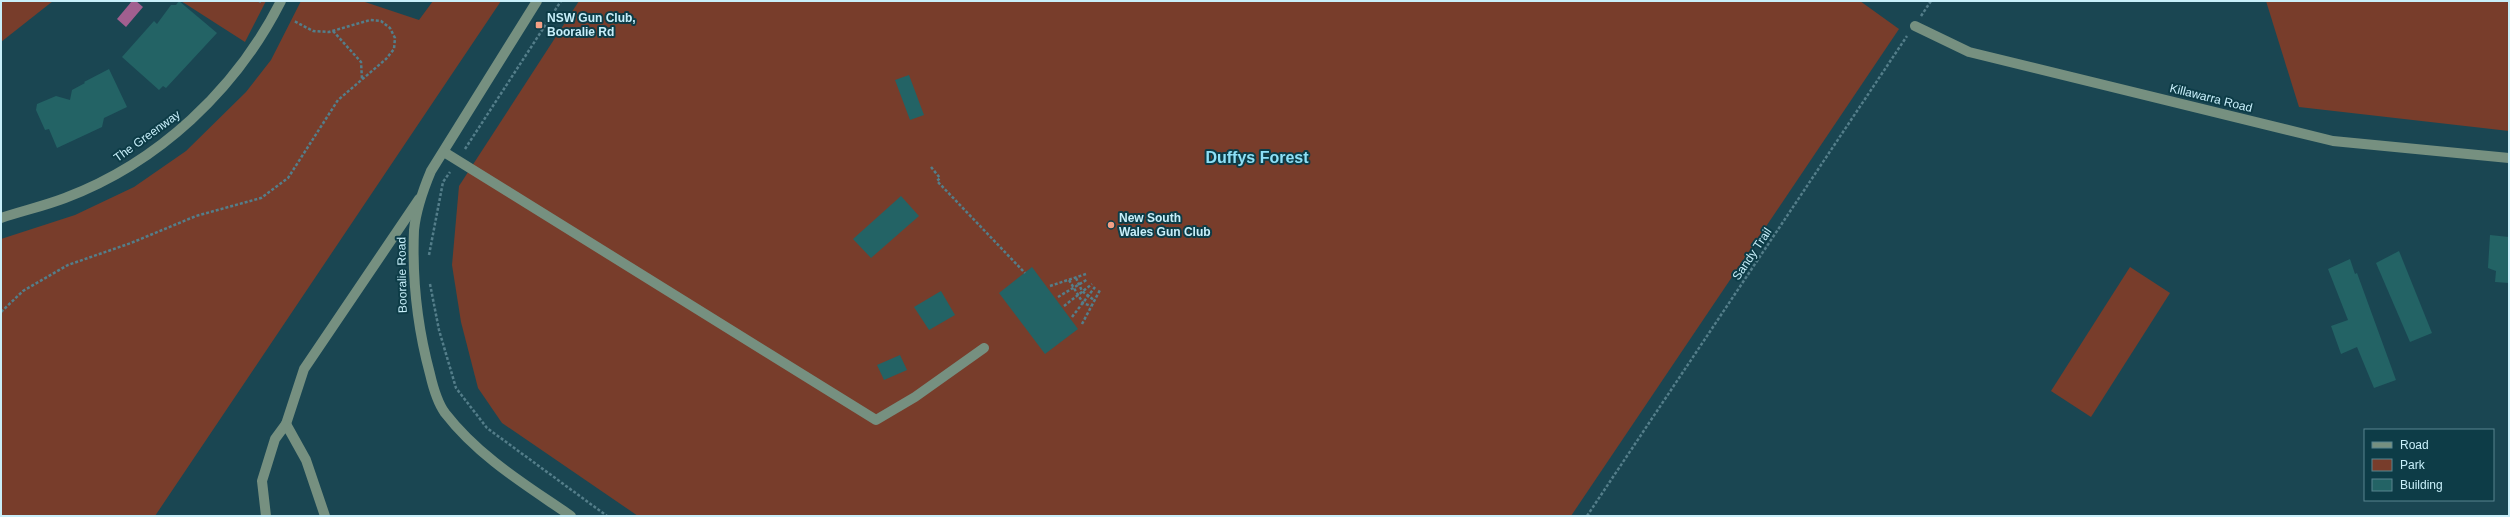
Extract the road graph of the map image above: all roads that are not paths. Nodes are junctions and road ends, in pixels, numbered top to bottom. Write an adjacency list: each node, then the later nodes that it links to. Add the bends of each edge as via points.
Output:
1 (281, 1): 7 (street, The Greenway, via 254,49 228,82 171,138 105,180 64,198)
2 (537, 1): 4 (street, Booralie Road)
3 (1915, 26): 5 (street, Killawarra Road, via 1969,52 2333,141)
4 (444, 152): 6 (street, Booralie Road, via 431,171); 8 (street, via 876,420 915,397)
5 (2509, 158)
6 (422, 194): 9 (street, via 304,369); 12 (street, Booralie Road, via 414,228 416,319 435,391 444,412 468,440 494,463)
7 (1, 218)
8 (984, 348)
9 (286, 424): 10 (street, via 275,439 262,481); 11 (street, via 306,460)
10 (266, 516)
11 (325, 516)
12 (571, 516)

